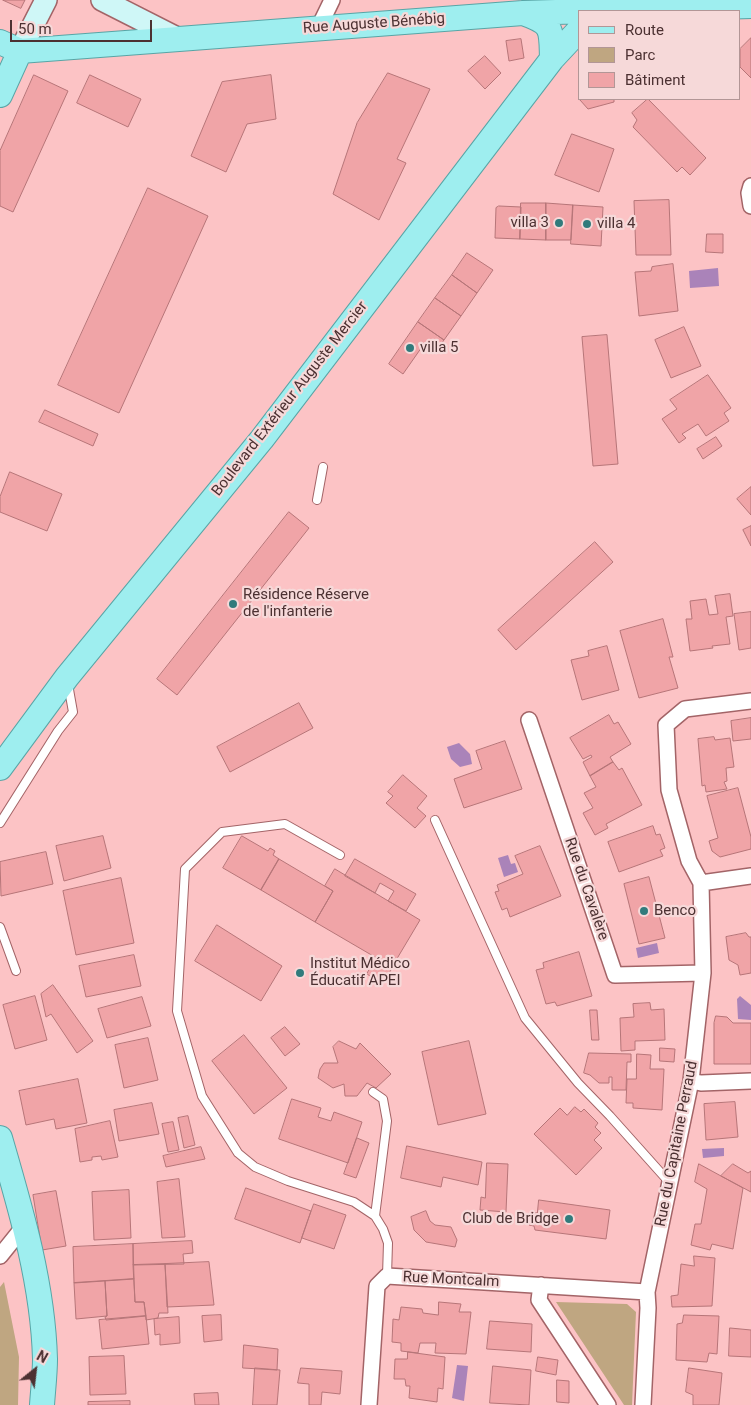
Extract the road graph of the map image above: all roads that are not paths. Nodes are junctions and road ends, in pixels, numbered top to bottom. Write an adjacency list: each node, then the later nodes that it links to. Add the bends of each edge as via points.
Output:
1 (46, 0): 11 (street)
2 (102, 0): 10 (street)
3 (332, 0): 8 (street)
4 (751, 6): 5 (main road, Rue Auguste Bénébig)
5 (628, 10)
6 (578, 12): 7 (main road, Rue Auguste Bénébig)
7 (523, 13): 8 (main road, Rue Auguste Bénébig); 12 (main road, via 547,24)
8 (318, 29): 10 (main road, Rue Auguste Bénébig)
9 (578, 32): 12 (main road, Boulevard Extérieur Auguste Mercier)
10 (179, 39): 11 (main road, Rue Auguste Bénébig)
11 (10, 46): 13 (main road)
12 (552, 59): 18 (main road, Boulevard Extérieur Auguste Mercier, via 262,438)
13 (0, 95)
14 (751, 186): 15 (street)
15 (751, 206)
16 (324, 467): 17 (lane)
17 (317, 500)
18 (67, 677): 21 (main road, Boulevard Extérieur Auguste Mercier); 23 (lane, via 73,712)
19 (751, 700): 26 (street, via 685,709 666,726 669,790 689,861)
20 (529, 720): 29 (street, Rue du Cavalère, via 615,975)
21 (0, 768)
22 (435, 820): 34 (lane, via 526,1018 578,1082)
23 (0, 822)
24 (340, 855): 35 (lane, via 285,824 222,832 185,869 177,1011 202,1096 238,1153 263,1171 354,1202)
25 (751, 876): 26 (street)
26 (701, 883): 29 (street, Rue du Capitaine Perraud)
27 (0, 927): 28 (lane)
28 (16, 971)
29 (702, 973): 30 (street, Rue du Capitaine Perraud)
30 (691, 1081): 31 (street); 34 (street, Rue du Capitaine Perraud)
31 (751, 1081)
32 (373, 1092): 35 (lane, via 383,1100 387,1121)
33 (0, 1138): 36 (main road)
34 (670, 1182): 40 (street, Rue du Capitaine Perraud)
35 (375, 1216): 38 (lane, via 388,1243)
36 (25, 1225): 37 (street); 41 (main road, via 41,1312 45,1360)
37 (0, 1256)
38 (387, 1276): 39 (street, Rue Montcalm); 42 (street, Rue Montcalm, via 377,1286)
39 (541, 1285): 40 (street, Rue Montcalm); 43 (street, via 539,1300)
40 (647, 1292): 44 (street, Rue du Capitaine Perraud)
41 (42, 1405)
42 (369, 1405)
43 (608, 1405)
44 (643, 1405)

